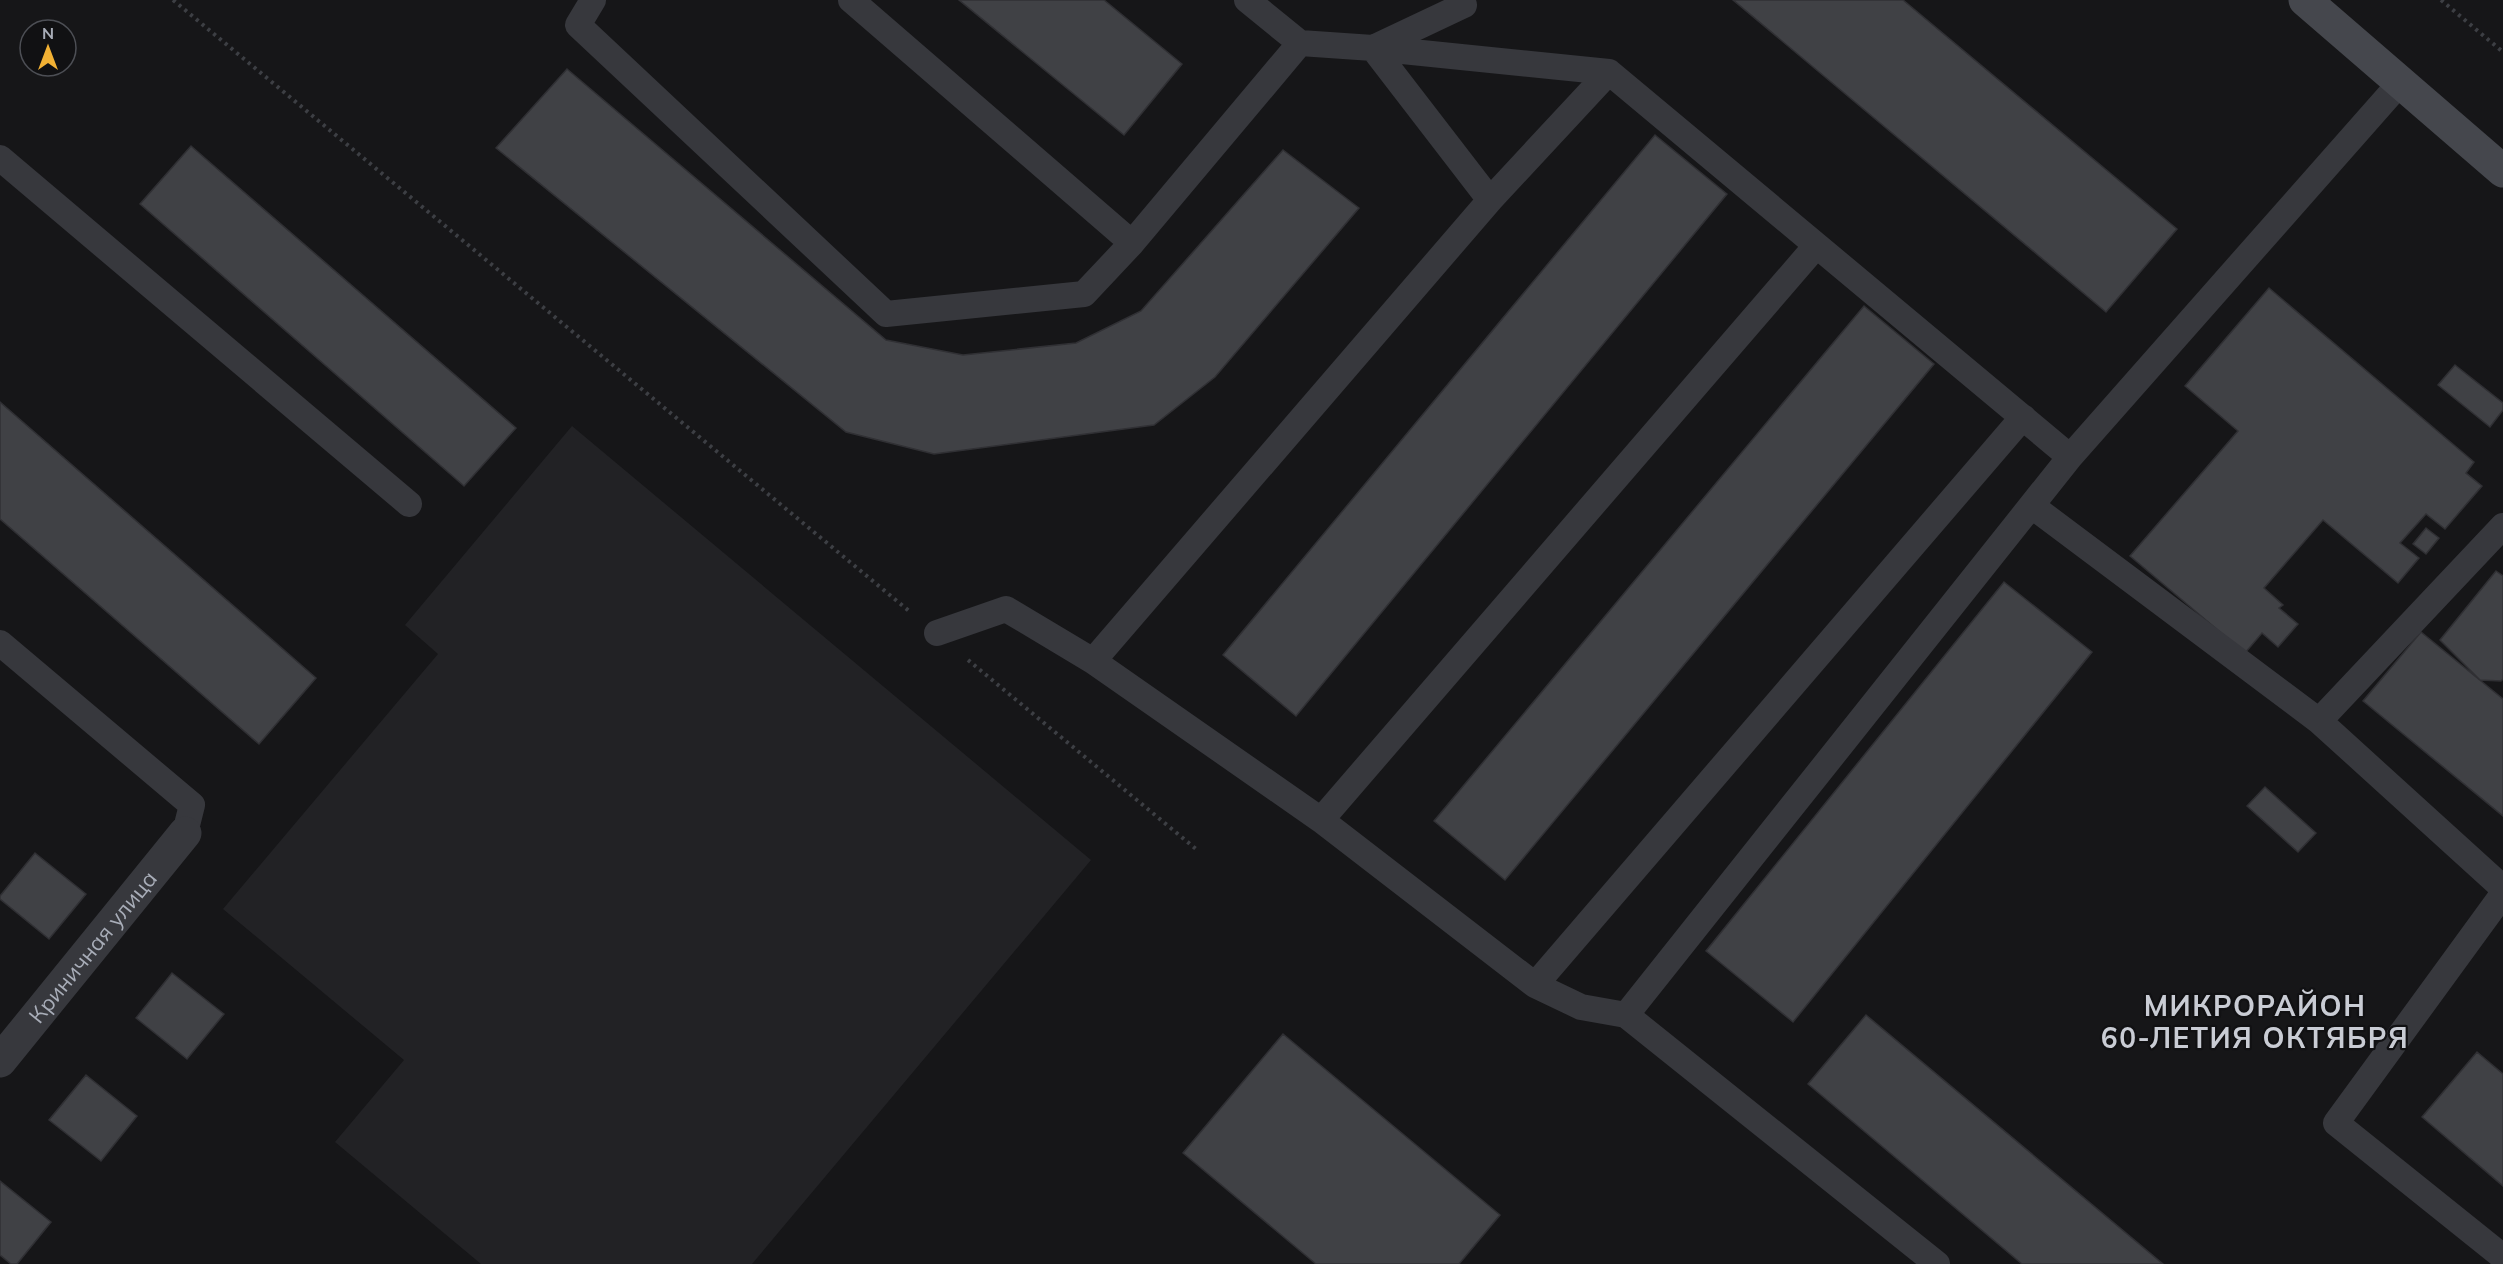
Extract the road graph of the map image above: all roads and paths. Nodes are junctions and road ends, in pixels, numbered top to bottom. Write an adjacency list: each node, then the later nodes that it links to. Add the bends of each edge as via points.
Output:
1 (173, 0): 23 (path)
2 (593, 0): 16 (lane, via 578,25 886,314 1084,294)
3 (851, 0): 16 (lane)
4 (1247, 0): 8 (lane)
5 (1461, 0): 9 (lane, via 1464,5)
6 (2305, 0): 12 (main road)
7 (2441, 0): 10 (path)
8 (1300, 43): 9 (lane); 16 (lane)
9 (1373, 48): 11 (lane); 15 (lane)
10 (2503, 52)
11 (1609, 72): 15 (lane); 17 (lane)
12 (2402, 82): 14 (main road); 19 (lane)
13 (0, 158): 20 (lane)
14 (2503, 171)
15 (1490, 200): 25 (lane)
16 (1132, 243)
17 (1816, 246): 18 (lane); 27 (lane)
18 (2023, 417): 19 (lane); 32 (lane)
19 (2070, 457): 21 (lane)
20 (410, 504)
21 (2032, 506): 26 (lane); 33 (lane)
22 (2503, 526): 26 (lane)
23 (937, 633): 25 (lane, via 1006,609); 29 (path)
24 (0, 643): 28 (lane, via 192,804)
25 (1093, 661): 27 (lane)
26 (2319, 721): 30 (lane)
27 (1321, 820): 32 (lane)
28 (184, 833): 34 (street, Криничная улица)
29 (1196, 849)
30 (2503, 888)
31 (2503, 894): 35 (lane, via 2336,1123)
32 (1535, 985): 33 (lane, via 1581,1007)
33 (1626, 1015): 36 (lane)
34 (0, 1061)
35 (2503, 1257)
36 (1937, 1264)

